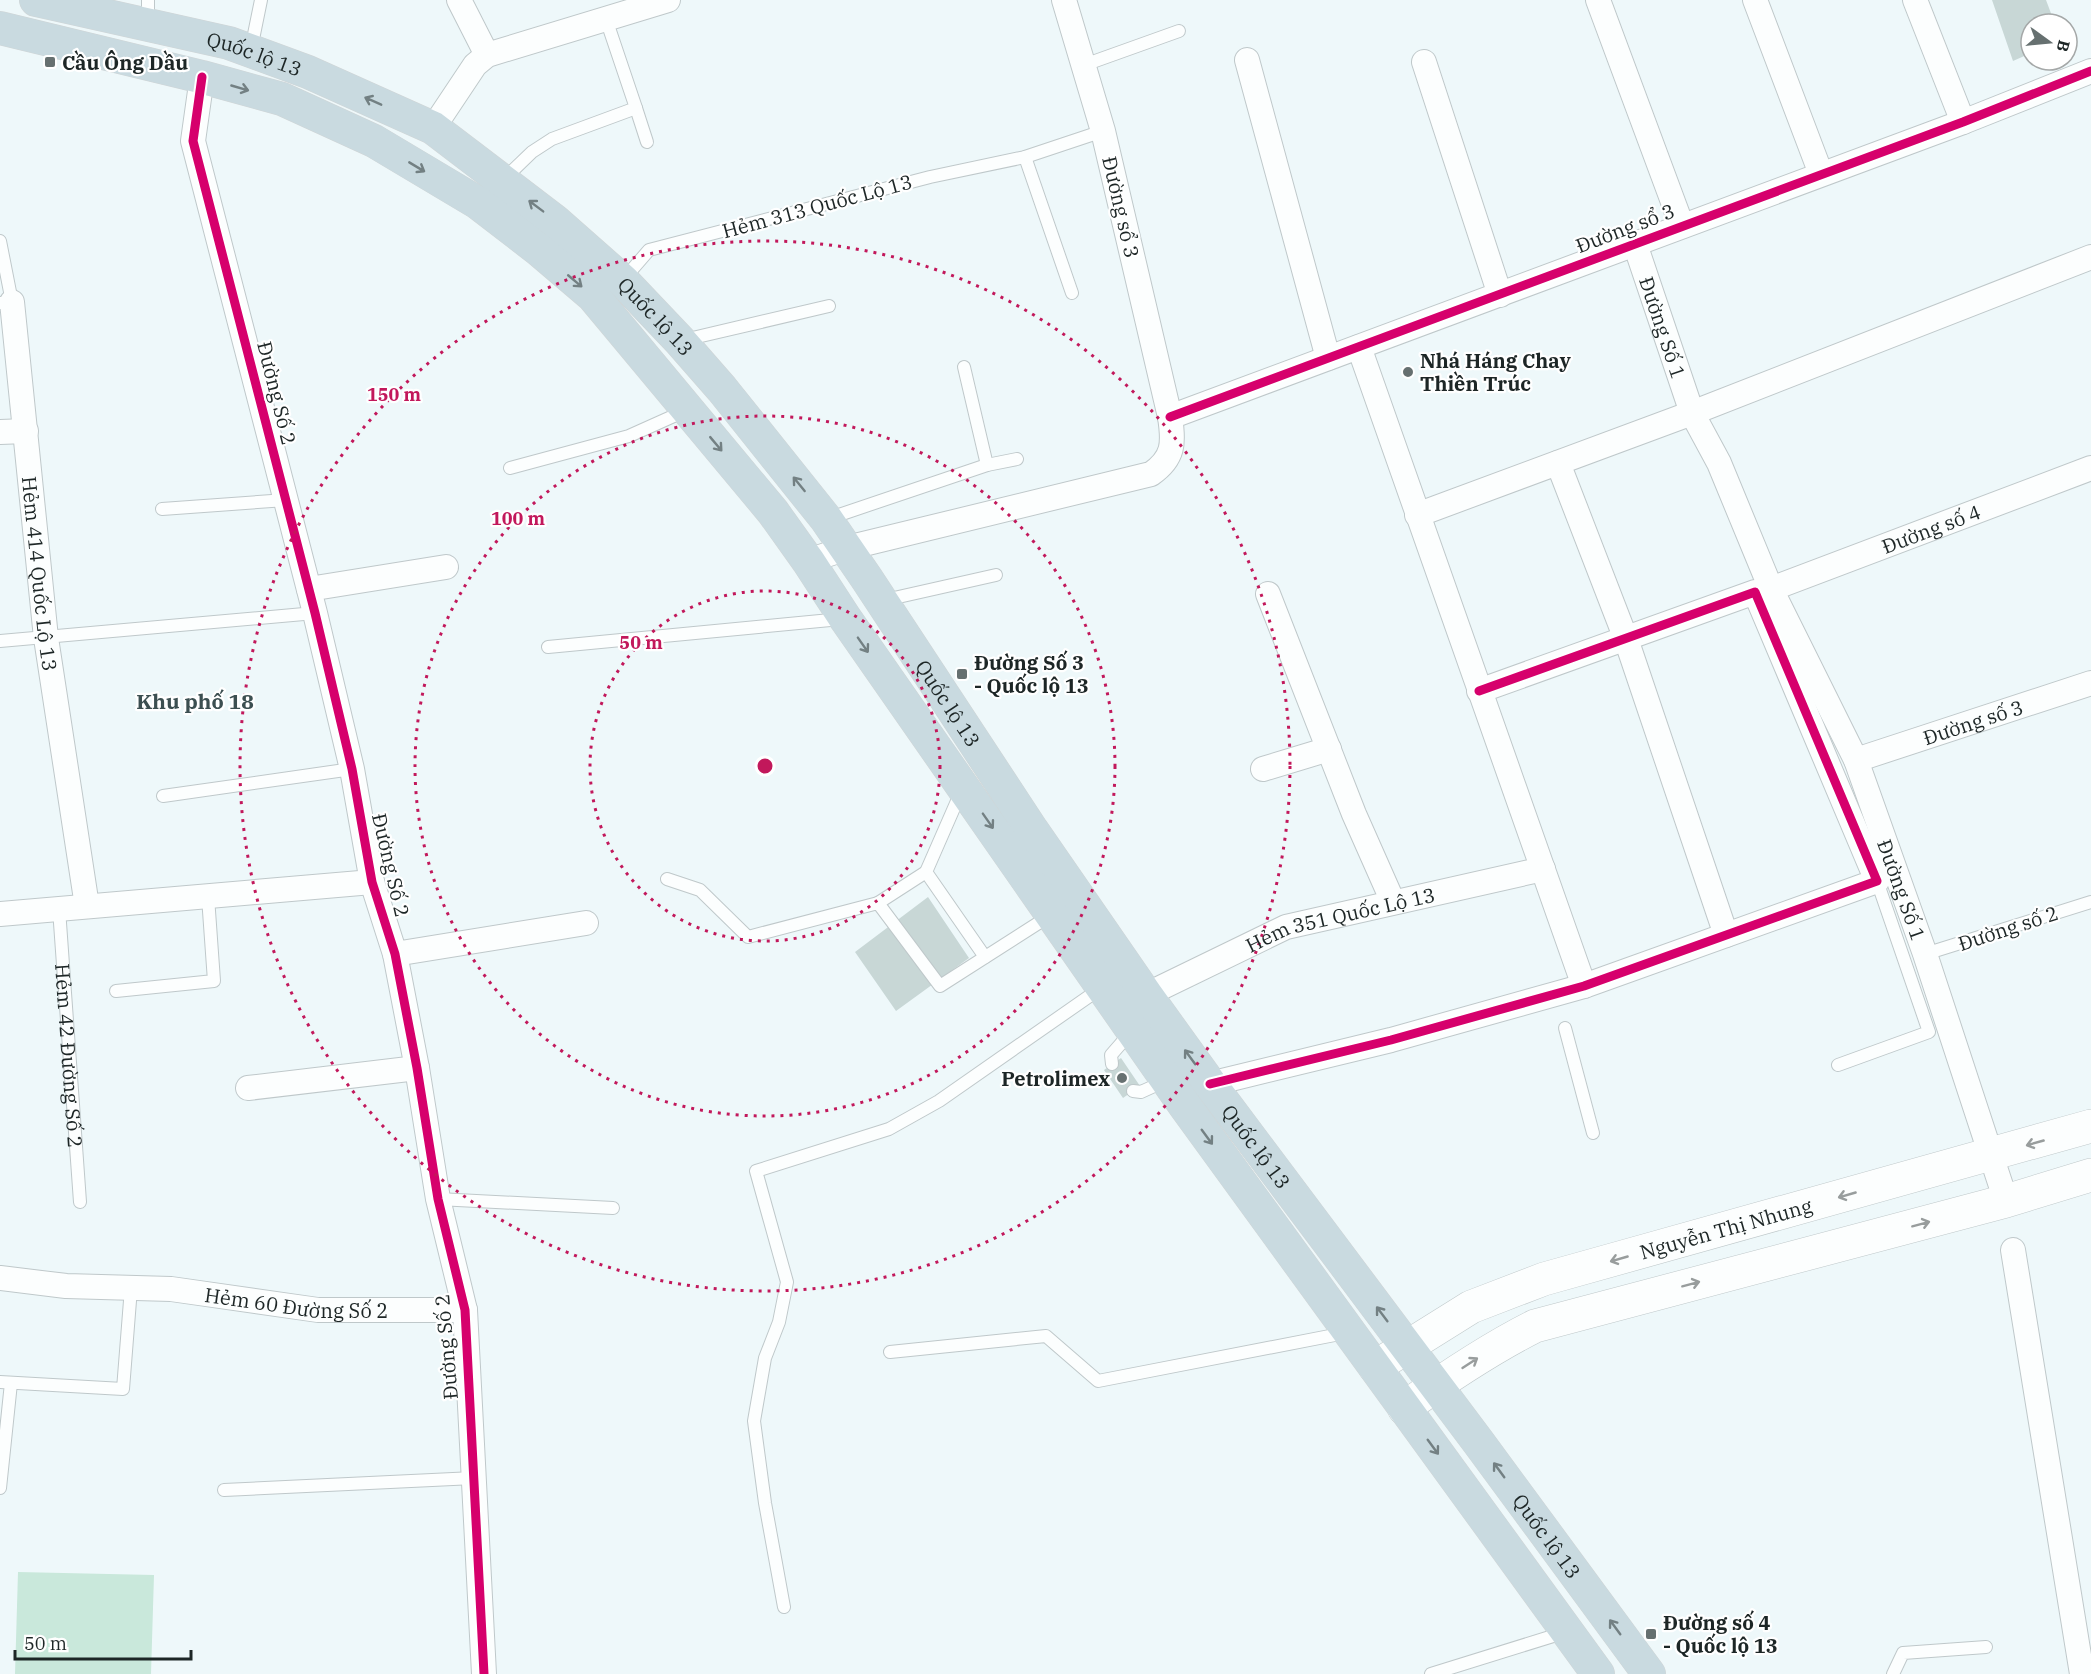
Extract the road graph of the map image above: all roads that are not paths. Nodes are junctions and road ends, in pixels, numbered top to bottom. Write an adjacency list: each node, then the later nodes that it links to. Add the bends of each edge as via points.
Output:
1 (36, 0): 9 (highway, Quốc lộ 13)
2 (261, 0): 14 (lane)
3 (459, 0): 15 (street)
4 (668, 0): 11 (street)
5 (1064, 0): 18 (street, Đường sổ 3)
6 (1598, 0): 29 (street)
7 (1755, 0): 27 (street)
8 (1916, 0): 22 (street)
9 (104, 8): 10 (highway, Quốc lộ 13)
10 (148, 12): 14 (highway, Quốc lộ 13)
11 (606, 19): 15 (street); 21 (lane)
12 (0, 28): 20 (highway, Quốc lộ 13)
13 (1179, 31): 18 (lane)
14 (250, 51): 23 (highway, Quốc lộ 13, one-way to 14, via 308,72)
15 (487, 55): 23 (street, via 475,65)
16 (1247, 60): 40 (street)
17 (1424, 62): 35 (street)
18 (1084, 65): 24 (street, Đường sổ 3)
19 (2091, 71): 22 (street, Đường sổ 3)
20 (202, 77): 42 (highway, Quốc lộ 13, one-way to 42, via 282,99 374,141 478,203 593,296); 52 (street, Đường Số 2, via 193,141)
21 (636, 108): 25 (lane); 28 (lane, via 552,139 532,152)
22 (1963, 122): 27 (street, Đường sổ 3)
23 (433, 128): 28 (highway, Quốc lộ 13)
24 (1103, 131): 26 (lane, Hẻm 313 Quốc Lộ 13); 44 (street, Đường sổ 3)
25 (647, 142)
26 (1025, 156): 33 (lane, Hẻm 313 Quốc Lộ 13, via 649,250); 34 (lane)
27 (1821, 174): 29 (street, Đường sổ 3)
28 (503, 181): 33 (highway, Quốc lộ 13, one-way to 28)
29 (1682, 226): 31 (street, Đường sổ 3)
30 (0, 241): 36 (lane, Hẻm 414 Quốc Lộ 13)
31 (1635, 244): 35 (street, Đường sổ 3); 43 (street, Đường Số 1)
32 (2091, 257): 43 (street)
33 (623, 281): 38 (highway, Quốc lộ 13)
34 (1072, 293)
35 (1500, 295): 39 (street, Đường sổ 3)
36 (6, 303): 45 (street, Hẻm 414 Quốc Lộ 13)
37 (829, 306): 38 (lane)
38 (680, 341): 55 (highway, Quốc lộ 13, one-way to 38)
39 (1359, 347): 40 (street, Đường sổ 3); 54 (street)
40 (1328, 358): 44 (street, Đường sổ 3)
41 (964, 367): 49 (lane)
42 (688, 410): 50 (lane, via 629,436); 57 (highway, Quốc lộ 13, one-way to 57, via 773,512)
43 (1692, 413): 48 (street); 61 (street, Đường Số 1, via 1719,463)
44 (1170, 417): 56 (street, Đường sổ 3, via 1172,445 1161,466 1151,474)
45 (26, 431): 46 (street); 66 (street, Hẻm 414 Quốc Lộ 13)
46 (0, 432)
47 (1017, 459): 49 (lane)
48 (1558, 463): 54 (street); 67 (street)
49 (987, 465): 55 (lane)
50 (510, 468)
51 (2091, 468): 61 (street, Đường số 4)
52 (286, 500): 53 (lane); 60 (street, Đường Số 2)
53 (162, 509)
54 (1417, 515): 71 (street)
55 (826, 519): 56 (highway, Quốc lộ 13)
56 (847, 548): 57 (street, Đường sổ 3); 63 (highway, Quốc lộ 13)
57 (808, 561): 65 (highway, Quốc lộ 13)
58 (446, 567): 60 (street)
59 (996, 575): 63 (lane)
60 (309, 589): 64 (street, Đường Số 2)
61 (1771, 589): 73 (street, Đường Số 1)
62 (1269, 594): 72 (street)
63 (881, 601): 99 (highway, Quốc lộ 13)
64 (315, 613): 66 (lane); 74 (street, Đường Số 2)
65 (845, 618): 69 (lane); 76 (highway, Quốc lộ 13, one-way to 76)
66 (46, 638): 68 (lane); 87 (street, Hẻm 414 Quốc Lộ 13)
67 (1626, 639): 71 (street); 81 (street, via 1755,592); 92 (street)
68 (0, 641)
69 (548, 647)
70 (2091, 683): 73 (street, Đường số 3)
71 (1479, 691): 78 (street)
72 (1329, 749): 75 (street); 84 (street)
73 (1856, 760): 94 (street, Đường Số 1)
74 (352, 769): 77 (lane); 82 (street, Đường Số 2)
75 (1263, 769)
76 (963, 786): 79 (lane); 90 (highway, Quốc lộ 13, one-way to 90)
77 (163, 796)
78 (1543, 869): 84 (street, Hẻm 351 Quốc Lộ 13); 96 (street)
79 (926, 872): 86 (lane); 95 (lane)
80 (667, 879): 86 (lane, via 700,890 748,937)
81 (1877, 881): 92 (street); 103 (lane, via 1929,1032)
82 (372, 882): 83 (street); 93 (street, Đường Số 2)
83 (208, 897): 87 (street); 98 (lane, via 214,981)
84 (1393, 902): 99 (street, Hẻm 351 Quốc Lộ 13, via 1286,927)
85 (2091, 902): 94 (lane, Đường số 2)
86 (878, 903): 95 (lane, via 940,986)
87 (87, 906): 88 (street)
88 (59, 909): 89 (street); 115 (lane, Hẻm 42 Đường Số 2)
89 (0, 914)
90 (1052, 914): 95 (lane); 97 (highway, Quốc lộ 13)
91 (586, 923): 93 (street)
92 (1726, 935): 96 (street)
93 (395, 954): 104 (street, Đường Số 2)
94 (1925, 954): 111 (street, Đường Số 1)
95 (985, 957)
96 (1584, 986): 106 (street, via 1556,999)
97 (1102, 987): 101 (highway, Quốc lộ 13); 131 (lane, via 939,1101 889,1129 756,1171 787,1282 779,1322 765,1358 754,1421)
98 (116, 991)
99 (1146, 995): 106 (highway, Quốc lộ 13, one-way to 99)
100 (1565, 1028): 110 (lane)
101 (1132, 1031): 102 (lane, via 1111,1055); 105 (highway, Quốc lộ 13)
102 (1112, 1064)
103 (1838, 1065)
104 (417, 1068): 107 (street); 113 (street, Đường Số 2)
105 (1167, 1080): 108 (lane, via 1141,1092); 121 (highway, Quốc lộ 13, one-way to 121)
106 (1210, 1084): 122 (highway, Quốc lộ 13, one-way to 106)
107 (248, 1088)
108 (1132, 1091)
109 (2091, 1126): 111 (street, Nguyễn Thị Nhung, one-way to 111)
110 (1593, 1133)
111 (1990, 1155): 114 (street, Đường Số 1); 122 (street, Nguyễn Thị Nhung, one-way to 122, via 1544,1279 1471,1307)
112 (2091, 1175): 114 (street)
113 (438, 1199): 116 (lane); 120 (street, Đường Số 2)
114 (2006, 1201): 126 (street, one-way to 114, via 1535,1326)
115 (80, 1202)
116 (613, 1208)
117 (2013, 1250): 139 (street)
118 (0, 1278): 119 (street, Hẻm 60 Đường Số 2)
119 (131, 1288): 120 (street, Hẻm 60 Đường Số 2, via 171,1289 318,1310); 125 (lane, via 123,1389)
120 (465, 1310): 128 (street, Đường Số 2)
121 (1350, 1332): 123 (lane, via 1098,1381 1046,1336); 124 (highway, Quốc lộ 13)
122 (1406, 1347): 124 (street, Nguyễn Thị Nhung); 126 (highway, Quốc lộ 13)
123 (890, 1352)
124 (1375, 1366): 127 (highway, Quốc lộ 13)
125 (5, 1382): 129 (lane)
126 (1436, 1386): 127 (street); 137 (highway, Quốc lộ 13, one-way to 126)
127 (1404, 1408): 132 (highway, Quốc lộ 13, one-way to 132)
128 (474, 1478): 130 (lane); 134 (street, Đường Số 2)
129 (0, 1488)
130 (224, 1490)
131 (784, 1607)
132 (1567, 1631): 135 (lane); 136 (highway, Quốc lộ 13)
133 (1986, 1647): 138 (lane, via 1903,1653)
134 (484, 1674)
135 (1431, 1674)
136 (1598, 1674)
137 (1649, 1674)
138 (1893, 1674)
139 (2082, 1674)

